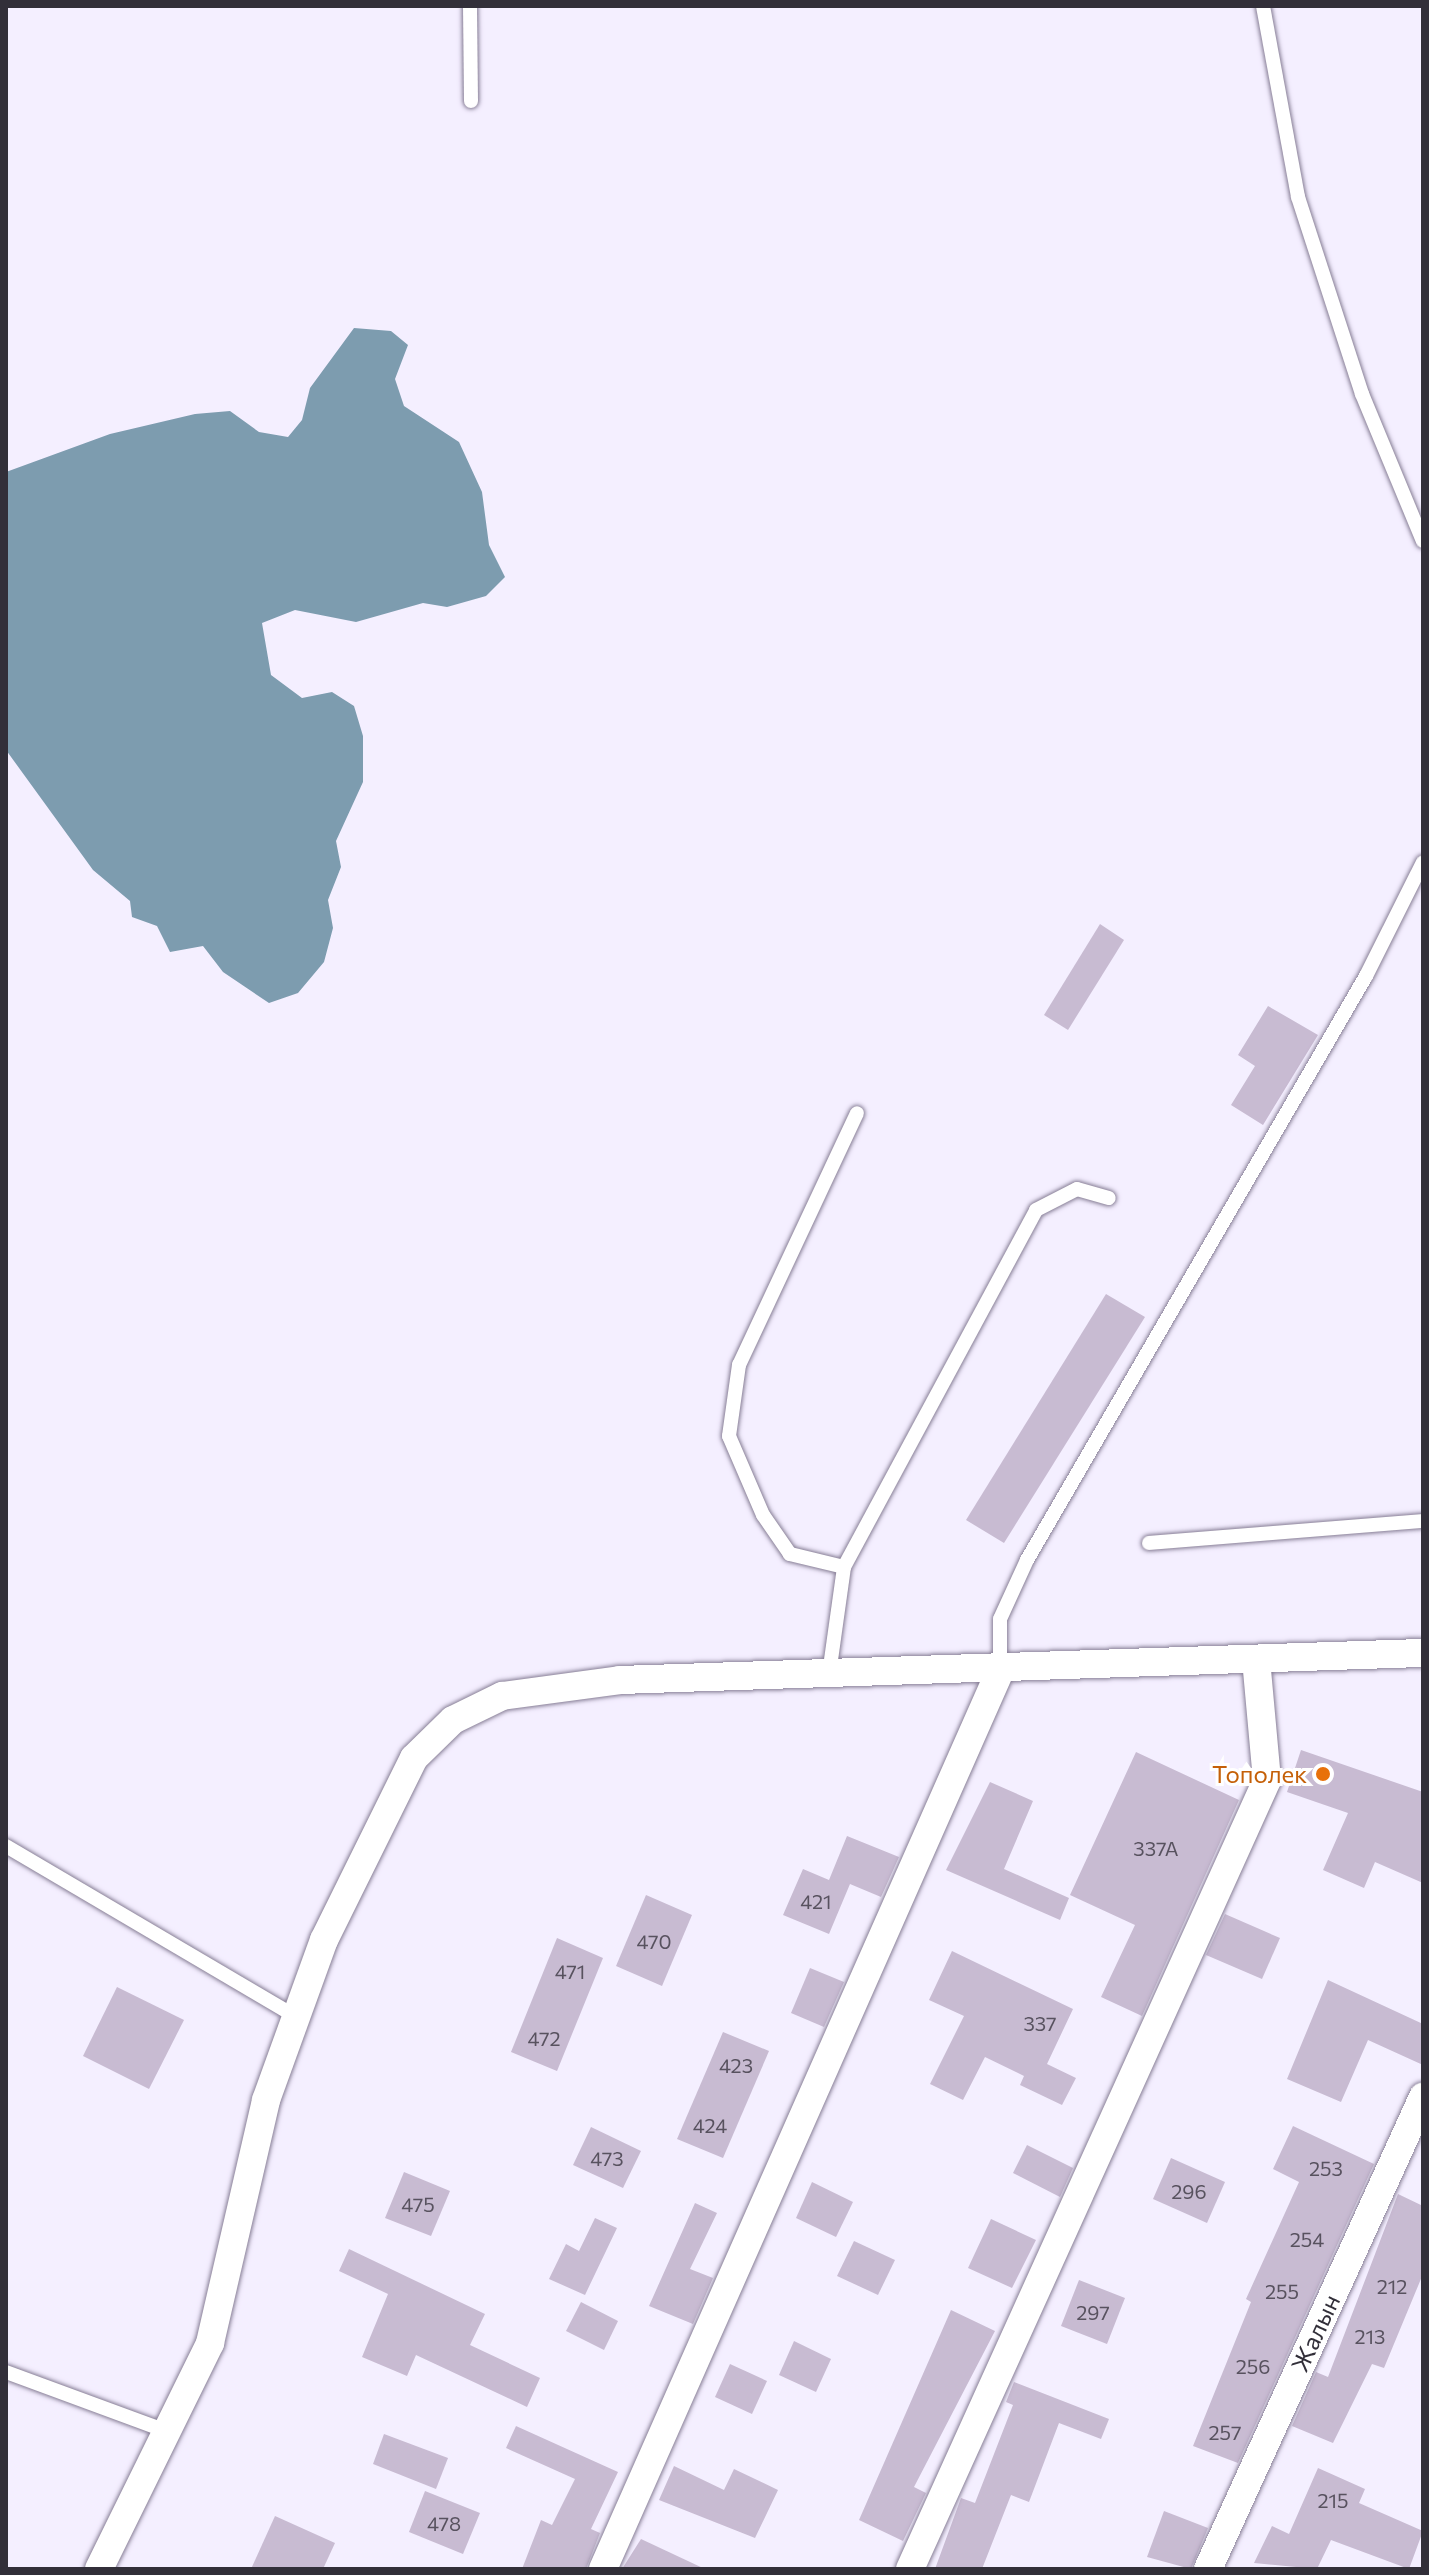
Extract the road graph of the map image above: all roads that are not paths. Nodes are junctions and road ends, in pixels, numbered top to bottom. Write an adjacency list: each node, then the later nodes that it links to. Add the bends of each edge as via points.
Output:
1 (470, 6): 3 (lane)
2 (1263, 6): 4 (lane, via 1298,197 1362,394)
3 (471, 101)
4 (1423, 541)
5 (1423, 862): 13 (lane, via 1366,976 1027,1560 1000,1619)
6 (857, 1113): 10 (lane, via 739,1365 729,1436 763,1515 790,1554)
7 (1109, 1198): 10 (lane, via 1077,1189 1036,1210)
8 (1423, 1521): 9 (lane)
9 (1149, 1543)
10 (844, 1567): 14 (lane)
11 (1423, 1653): 12 (street)
12 (1256, 1659): 13 (street); 22 (street, via 1267,1780)
13 (1000, 1671): 14 (street); 21 (street)
14 (829, 1674): 16 (street, via 620,1680 502,1696 453,1720 414,1758 324,1940)
15 (6, 1846): 16 (lane)
16 (296, 2017): 19 (street, via 266,2100 210,2343)
17 (1423, 2097): 23 (street, Жалын)
18 (6, 2372): 19 (lane)
19 (169, 2432): 20 (street)
20 (99, 2569)
21 (603, 2569)
22 (910, 2569)
23 (1208, 2569)

